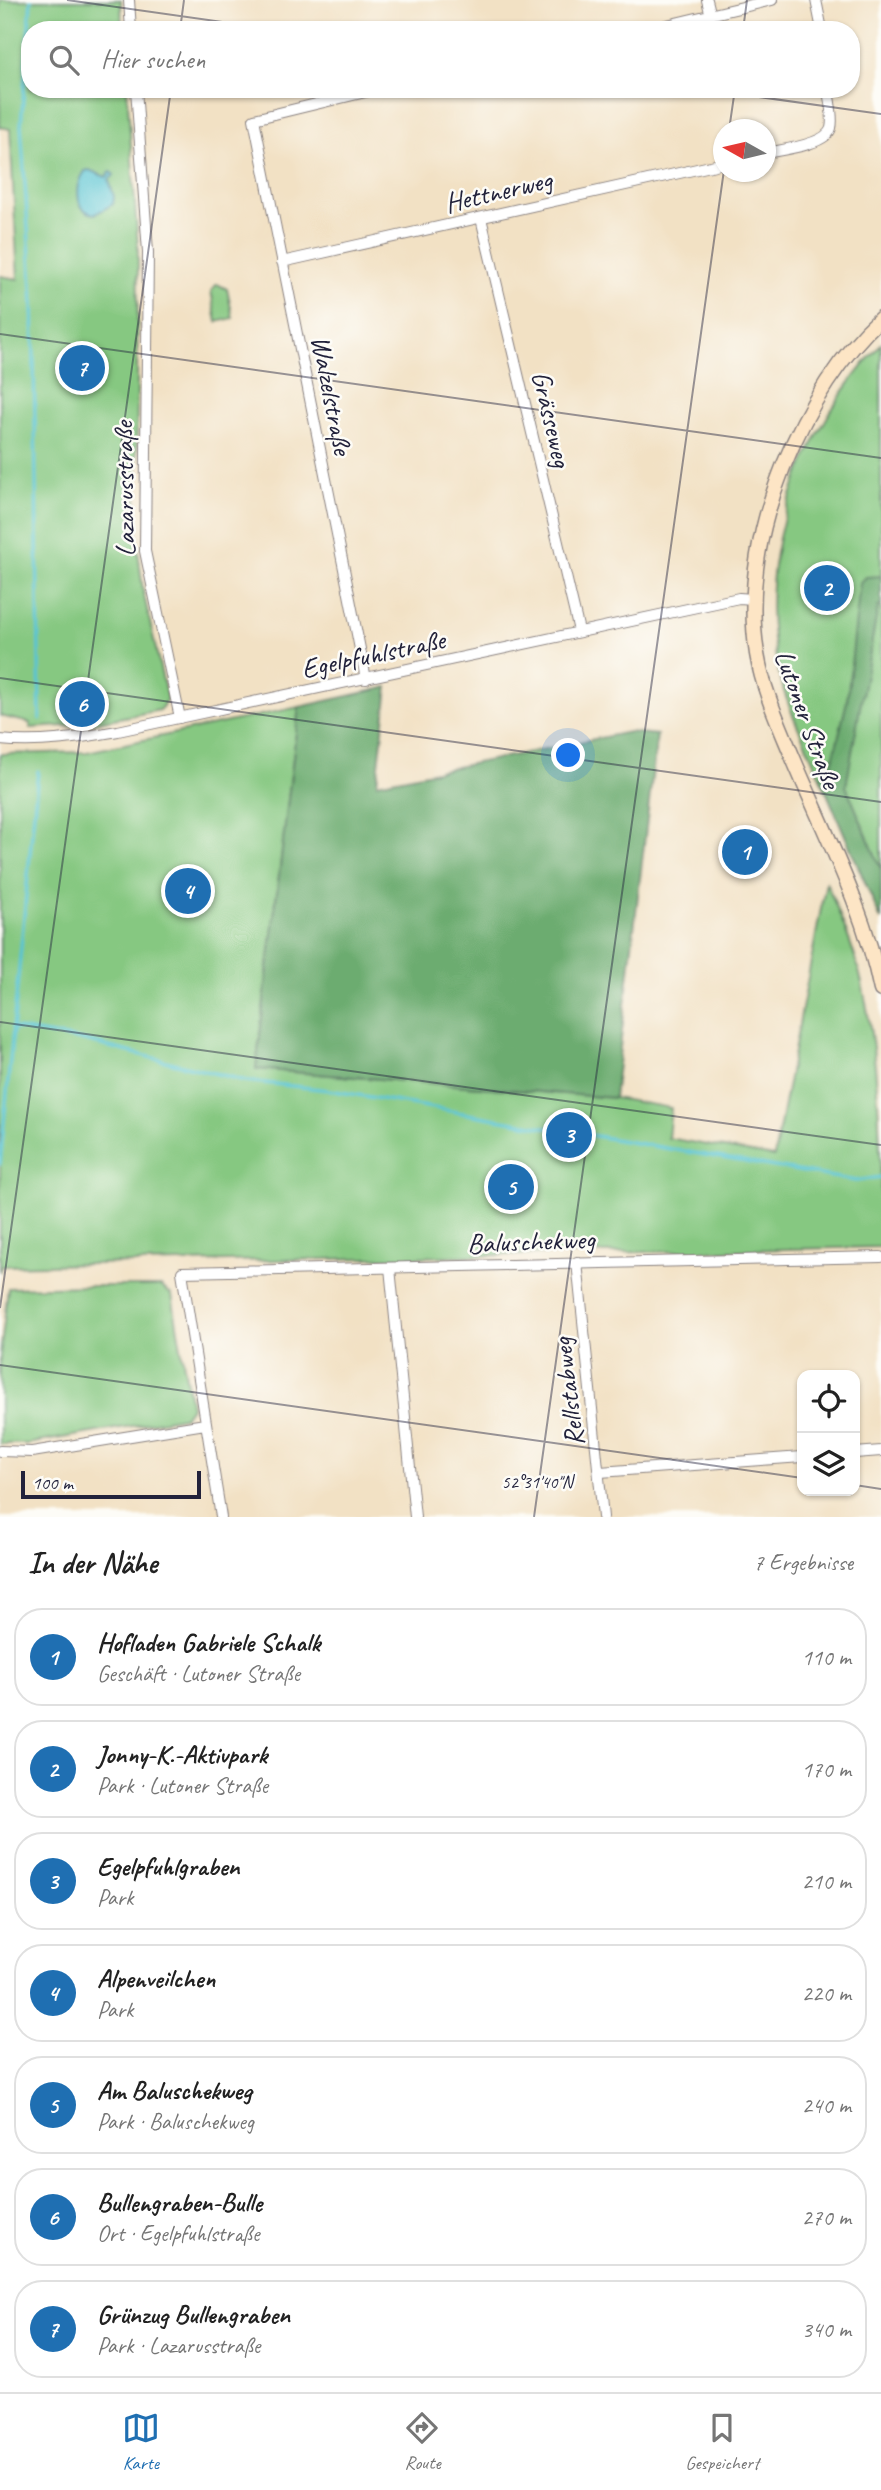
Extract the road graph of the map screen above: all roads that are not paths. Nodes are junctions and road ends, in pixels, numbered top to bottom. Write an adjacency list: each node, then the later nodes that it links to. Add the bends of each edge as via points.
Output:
1 (129, 0): 6 (street)
2 (707, 0): 5 (street)
3 (772, 0): 5 (street)
4 (816, 0): 8 (street)
5 (711, 16): 7 (street)
6 (130, 21)
7 (688, 21)
8 (820, 21)
9 (137, 98): 20 (street, Lazarusstraße, via 148,252 145,551)
10 (342, 98): 15 (street, Walzelstraße, via 254,119)
11 (829, 98): 12 (street, via 829,133 820,141)
12 (776, 151)
13 (713, 165): 14 (street, Hettnerweg)
14 (481, 218): 15 (street, Hettnerweg); 18 (street, Grässeweg)
15 (282, 262): 19 (street, Walzelstraße)
16 (881, 318): 17 (street, Lutoner Straße, via 828,382 793,444 764,529)
17 (753, 599): 18 (street, Egelpfuhlstraße, via 738,598); 22 (street, Lutoner Straße, via 757,654 768,695 865,929)
18 (579, 631): 19 (street, Egelpfuhlstraße)
19 (366, 679): 20 (street, Egelpfuhlstraße)
20 (180, 718): 21 (street, Egelpfuhlstraße, via 68,740)
21 (0, 740)
22 (881, 990)
23 (881, 1257): 24 (street, Baluschekweg)
24 (577, 1262): 25 (street, Baluschekweg); 31 (street, Rellstabweg)
25 (390, 1268): 26 (street, Baluschekweg, via 182,1272); 33 (street)
26 (205, 1424): 27 (street, via 32,1452); 32 (street)
27 (0, 1451)
28 (881, 1451): 29 (street)
29 (860, 1453)
30 (797, 1457): 31 (street)
31 (600, 1472): 34 (street, Rellstabweg)
32 (221, 1517)
33 (415, 1517)
34 (603, 1517)

